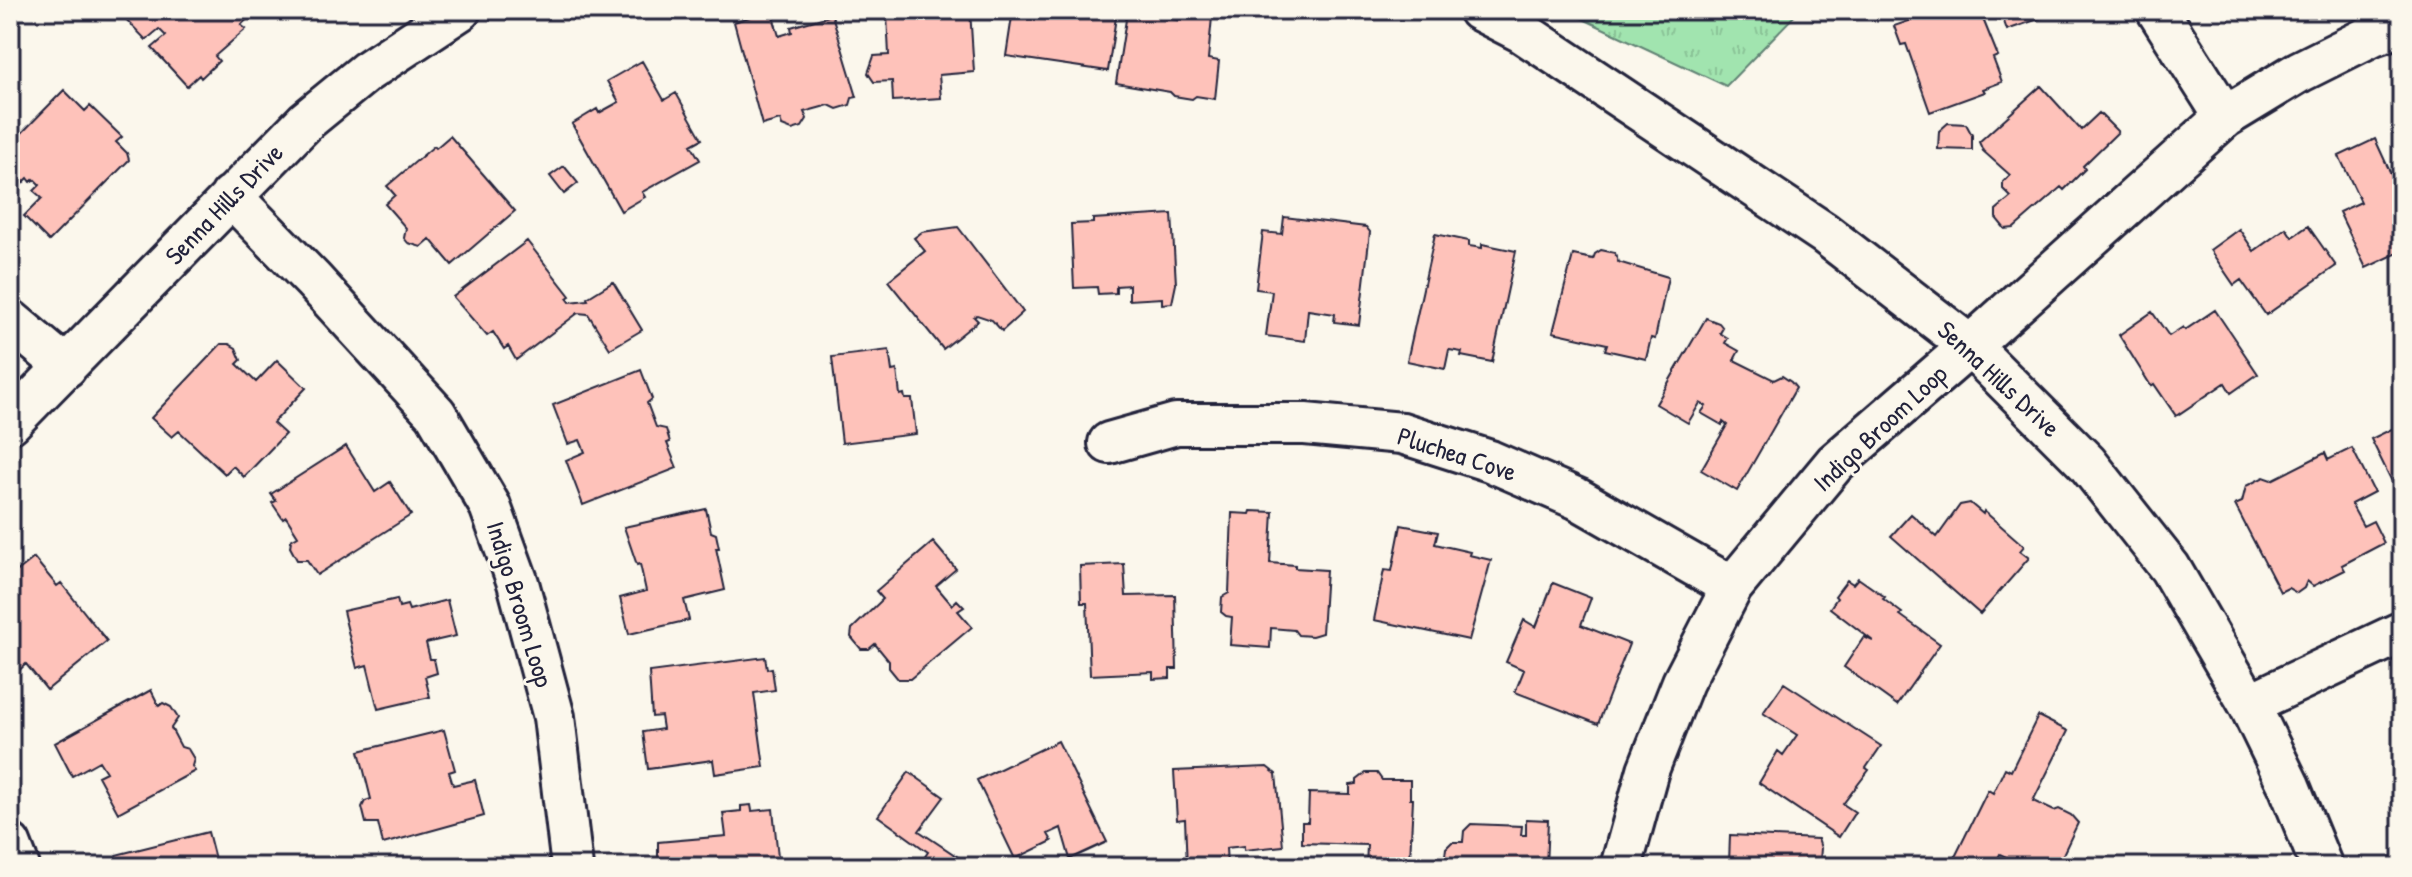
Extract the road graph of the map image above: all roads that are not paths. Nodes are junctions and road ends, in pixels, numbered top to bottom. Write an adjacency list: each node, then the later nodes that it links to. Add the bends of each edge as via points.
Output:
1 (460, 10): 6 (street, Senna Hills Drive, via 366,72 306,121)
2 (1479, 10): 8 (street, Senna Hills Drive, via 1522,32 1824,233)
3 (2157, 10): 5 (street)
4 (2402, 25): 5 (street, Indigo Broom Loop, via 2299,72)
5 (2225, 117): 8 (street, Indigo Broom Loop)
6 (231, 196): 9 (street, Senna Hills Drive); 17 (street, Indigo Broom Loop, via 436,414 490,506 518,583 554,717)
7 (10, 320): 9 (street)
8 (1970, 346): 12 (street, Indigo Broom Loop, via 1835,463); 14 (street, Senna Hills Drive, via 2087,463 2170,568)
9 (66, 367): 10 (street, Senna Hills Drive)
10 (10, 423)
11 (1109, 443): 12 (street, Pluchea Cove, via 1176,424 1305,424 1402,433 1490,461 1578,499)
12 (1732, 587): 18 (street, Indigo Broom Loop, via 1683,682 1654,755)
13 (2402, 632): 14 (street)
14 (2249, 704): 19 (street, Senna Hills Drive)
15 (10, 844): 16 (street)
16 (19, 867)
17 (572, 867)
18 (1621, 867)
19 (2322, 867)

